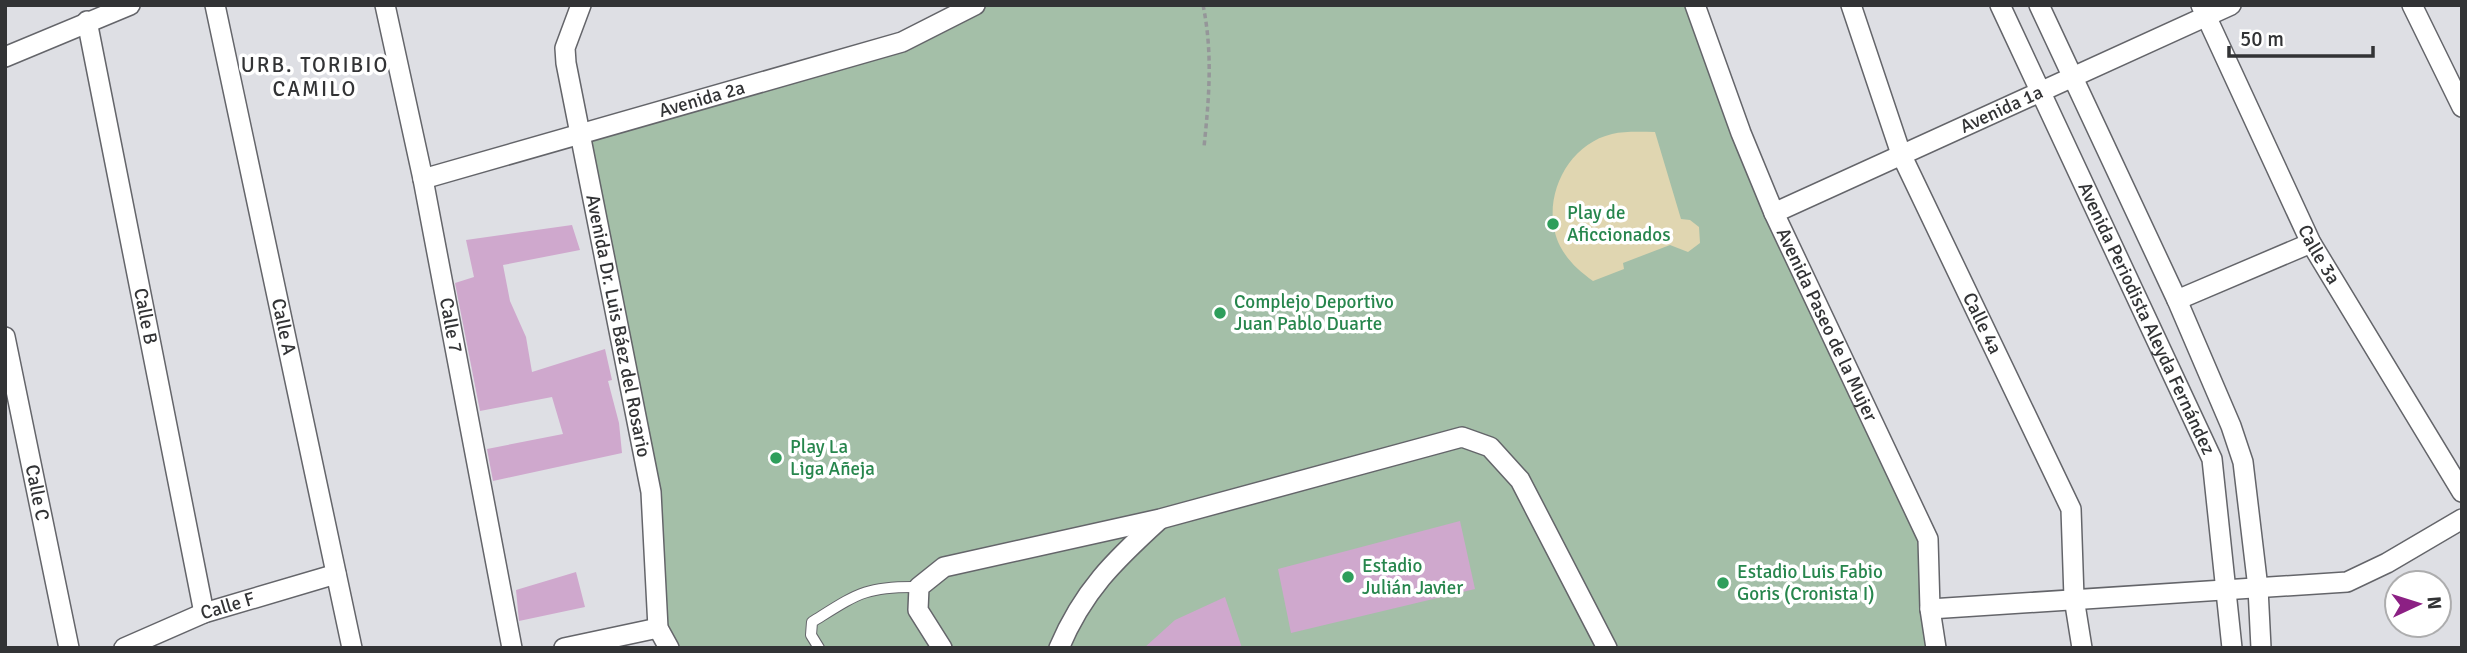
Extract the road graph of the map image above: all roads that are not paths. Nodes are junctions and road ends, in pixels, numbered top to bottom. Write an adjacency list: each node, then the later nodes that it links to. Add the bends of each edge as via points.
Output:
1 (130, 5): 13 (street)
2 (215, 5): 28 (street, Calle A)
3 (385, 5): 20 (street, Calle 7)
4 (581, 5): 18 (street, Avenida Dr. Luis Báez del Rosario, via 565,48)
5 (975, 5): 18 (street, Avenida 2a, via 902,42)
6 (1695, 5): 21 (street, Avenida Paseo de la Mujer)
7 (1851, 5): 19 (street, Calle 4a)
8 (2000, 5): 16 (street, Avenida Periodista Aleyda Fernández)
9 (2039, 5): 15 (street, Avenida Periodista Aleyda Fernández)
10 (2231, 5): 12 (street, Avenida 1a)
11 (2412, 5): 17 (street)
12 (2204, 11): 15 (street, Avenida 1a); 22 (street, Calle 3a)
13 (87, 21): 14 (street); 34 (street, Calle B)
14 (5, 57)
15 (2071, 76): 16 (street, Avenida 1a); 23 (street, Avenida Periodista Aleyda Fernández)
16 (2038, 92): 19 (street, Avenida 1a); 30 (street, Avenida Periodista Aleyda Fernández, via 2213,459)
17 (2462, 107)
18 (581, 134): 20 (street, Avenida 2a); 35 (street, Avenida Dr. Luis Báez del Rosario, via 651,492)
19 (1901, 154): 21 (street, Avenida 1a); 32 (street, Calle 4a, via 2071,509)
20 (423, 179): 39 (street, Calle 7)
21 (1774, 213): 33 (street, Avenida Paseo de la Mujer, via 1928,539)
22 (2311, 243): 23 (street); 25 (street, Calle 3a)
23 (2177, 300): 31 (street, Avenida Periodista Aleyda Fernández, via 2238,445)
24 (5, 337): 36 (street, Calle C)
25 (2462, 492)
26 (1160, 519): 29 (street, via 944,568); 44 (street, via 1114,560 1075,611); 45 (street, via 1462,437 1490,447 1520,480)
27 (2462, 519): 31 (street, via 2347,582)
28 (336, 574): 34 (street, Calle F); 38 (street, Calle A)
29 (919, 587): 42 (lane, via 881,586 856,594 812,622 811,635); 43 (street, via 918,610)
30 (2227, 588): 31 (street); 32 (street); 48 (street, Avenida Periodista Aleyda Fernández)
31 (2258, 588): 49 (street, Avenida Periodista Aleyda Fernández)
32 (2074, 598): 33 (street); 47 (street, Calle 4a)
33 (1930, 609): 46 (street, Avenida Paseo de la Mujer)
34 (204, 613): 37 (street, Calle F)
35 (658, 628): 40 (street); 41 (street, Avenida Dr. Luis Báez del Rosario)
36 (69, 648)
37 (124, 648)
38 (352, 648)
39 (512, 648)
40 (564, 648)
41 (669, 648)
42 (819, 648)
43 (942, 648)
44 (1059, 648)
45 (1607, 648)
46 (1936, 648)
47 (2082, 648)
48 (2232, 648)
49 (2261, 648)

